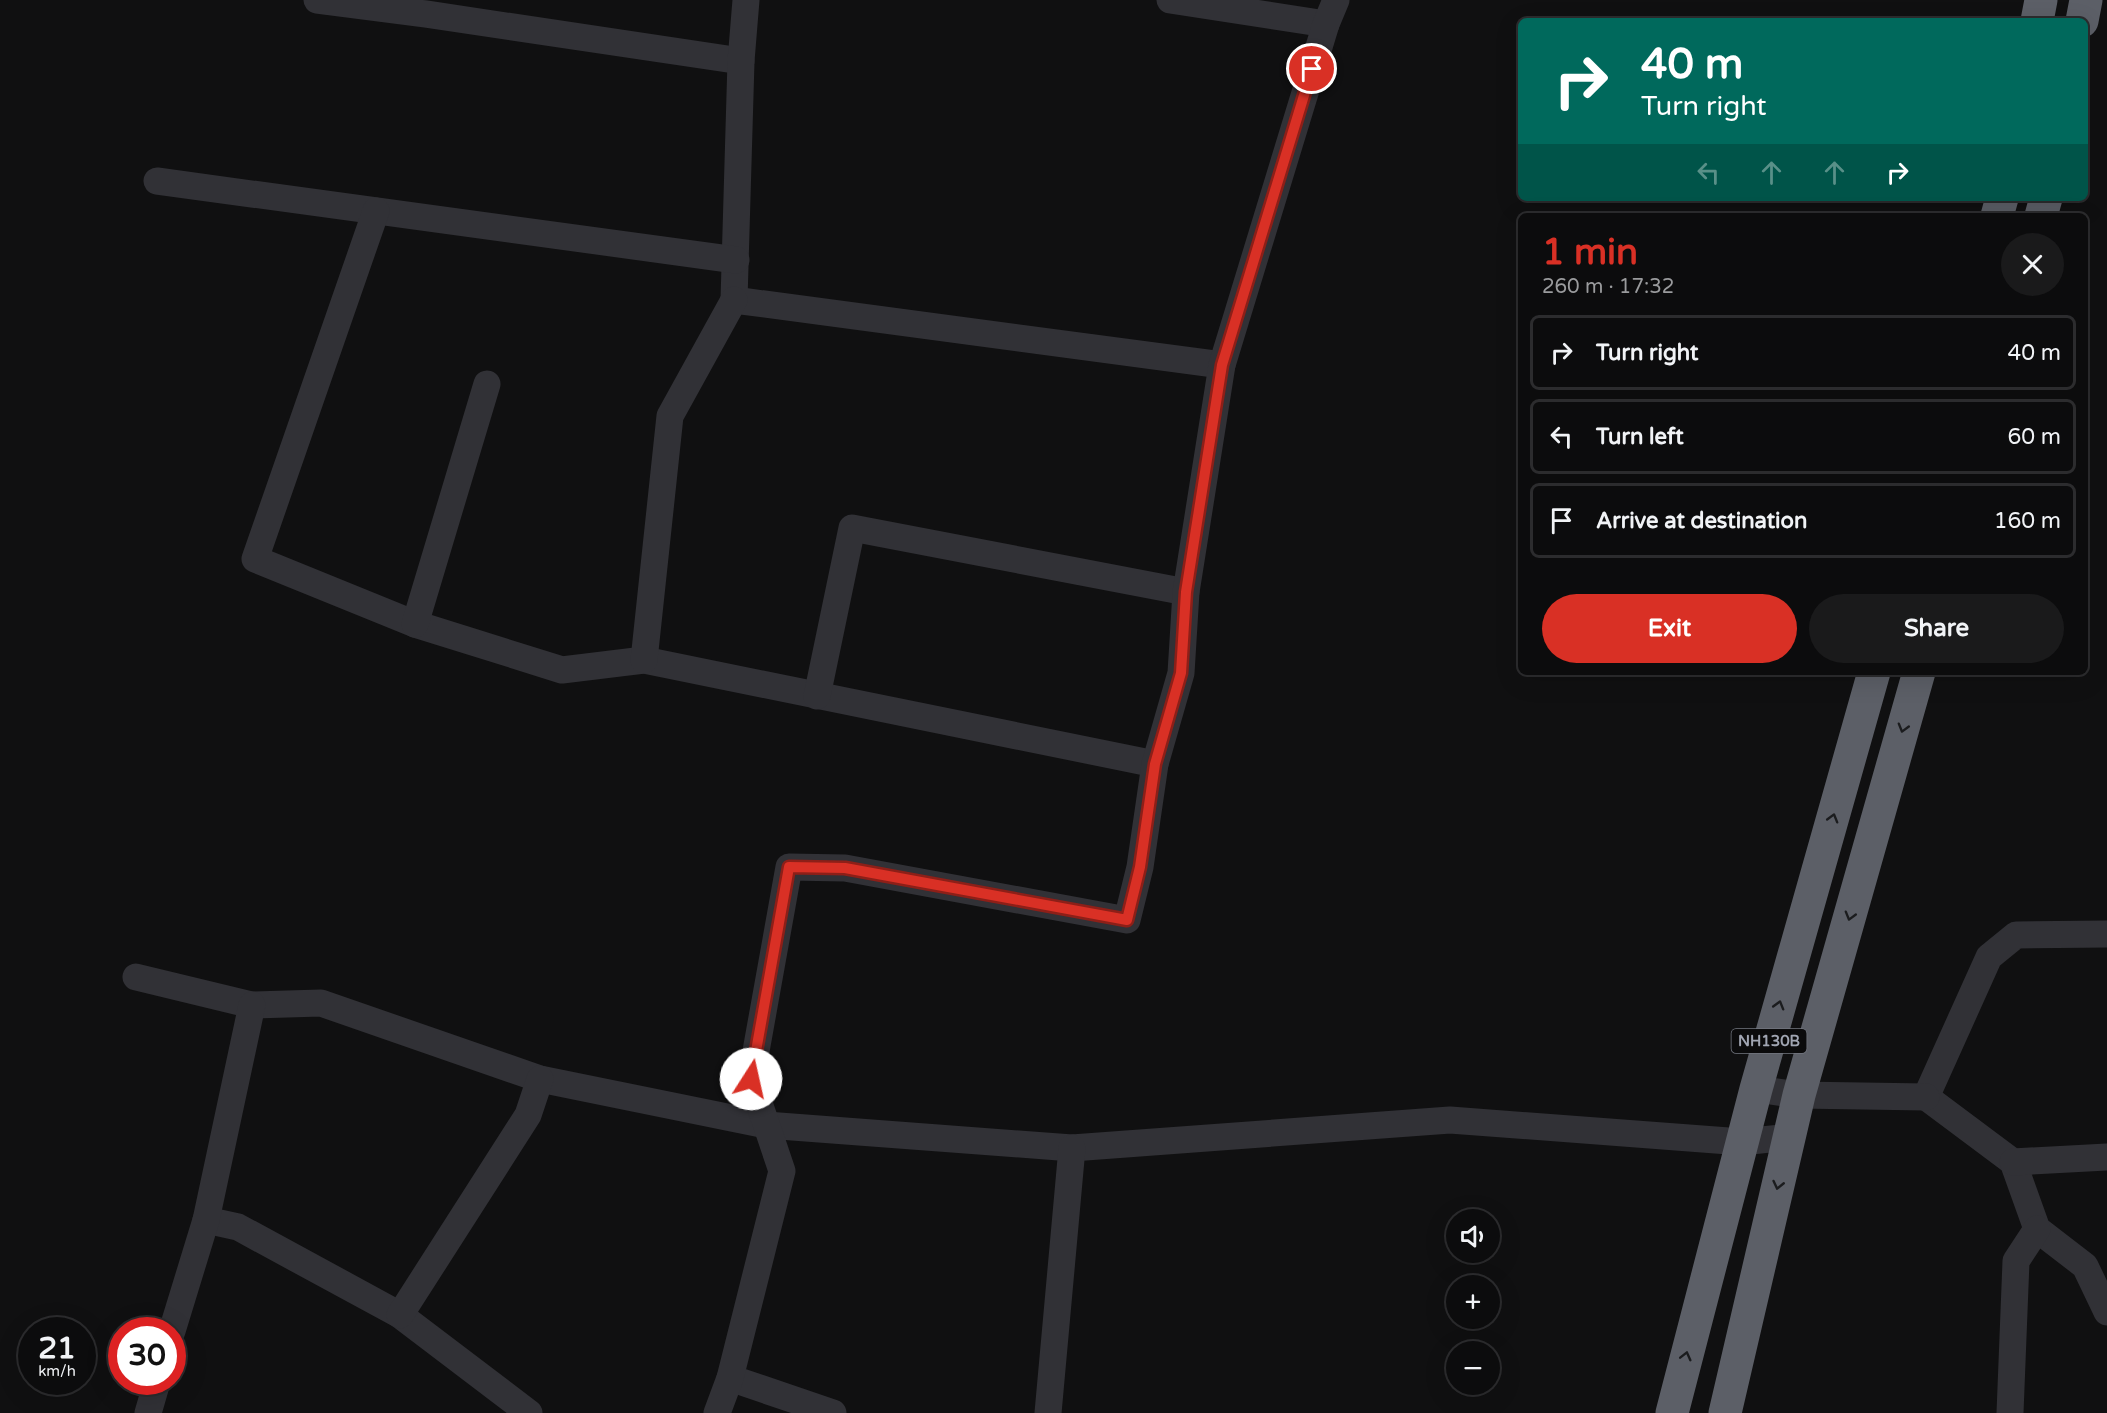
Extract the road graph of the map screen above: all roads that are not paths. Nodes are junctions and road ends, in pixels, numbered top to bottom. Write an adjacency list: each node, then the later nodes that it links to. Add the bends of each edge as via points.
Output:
1 (318, 0): 6 (street)
2 (746, 0): 10 (street)
3 (1170, 0): 7 (street)
4 (2041, 0): 8 (highway)
5 (2086, 0): 9 (highway)
6 (428, 7): 10 (street)
7 (1331, 12): 15 (street)
8 (2038, 18)
9 (2083, 18)
10 (741, 61): 13 (street)
11 (157, 181): 12 (street)
12 (376, 211): 13 (street); 18 (street, via 255,559)
13 (736, 260): 14 (street)
14 (734, 300): 15 (street); 19 (street, via 670,416)
15 (1222, 365): 17 (street)
16 (487, 384): 18 (street)
17 (1186, 592): 22 (street, via 852,528); 23 (street, via 1181,673)
18 (415, 624): 19 (street, via 562,670)
19 (644, 660): 22 (street)
20 (1873, 675): 28 (highway, NH130B, one-way to 20)
21 (1918, 675): 29 (highway, NH130B, one-way to 29)
22 (817, 696): 23 (street)
23 (1155, 764): 31 (street, via 1140,867 1127,920 845,868 789,867 751,1079)
24 (2107, 934): 30 (street, via 2016,935 1989,957)
25 (136, 978): 26 (street)
26 (252, 1005): 27 (street, via 321,1003); 37 (street)
27 (540, 1079): 31 (street); 40 (street, via 528,1116)
28 (1756, 1089): 29 (street); 33 (highway, NH130B)
29 (1799, 1095): 30 (street); 32 (highway, NH130B)
30 (1926, 1097): 36 (street)
31 (766, 1125): 34 (street); 42 (street, via 782,1171)
32 (1789, 1137): 33 (street); 50 (highway, NH130B, one-way to 50)
33 (1742, 1142): 34 (street, via 1450,1120); 49 (highway, NH130B, one-way to 33)
34 (1072, 1148): 48 (street)
35 (2107, 1157): 36 (street)
36 (2013, 1162): 38 (street)
37 (206, 1220): 40 (street, via 238,1227); 41 (street)
38 (2037, 1229): 39 (street, via 2085,1266); 51 (street, via 2016,1261)
39 (2107, 1312)
40 (400, 1314): 45 (street)
41 (176, 1317)
42 (730, 1378): 46 (street); 47 (street)
43 (153, 1395): 44 (street)
44 (148, 1413)
45 (529, 1413)
46 (717, 1413)
47 (833, 1413)
48 (1048, 1413)
49 (1672, 1413)
50 (1725, 1413)
51 (2010, 1413)

